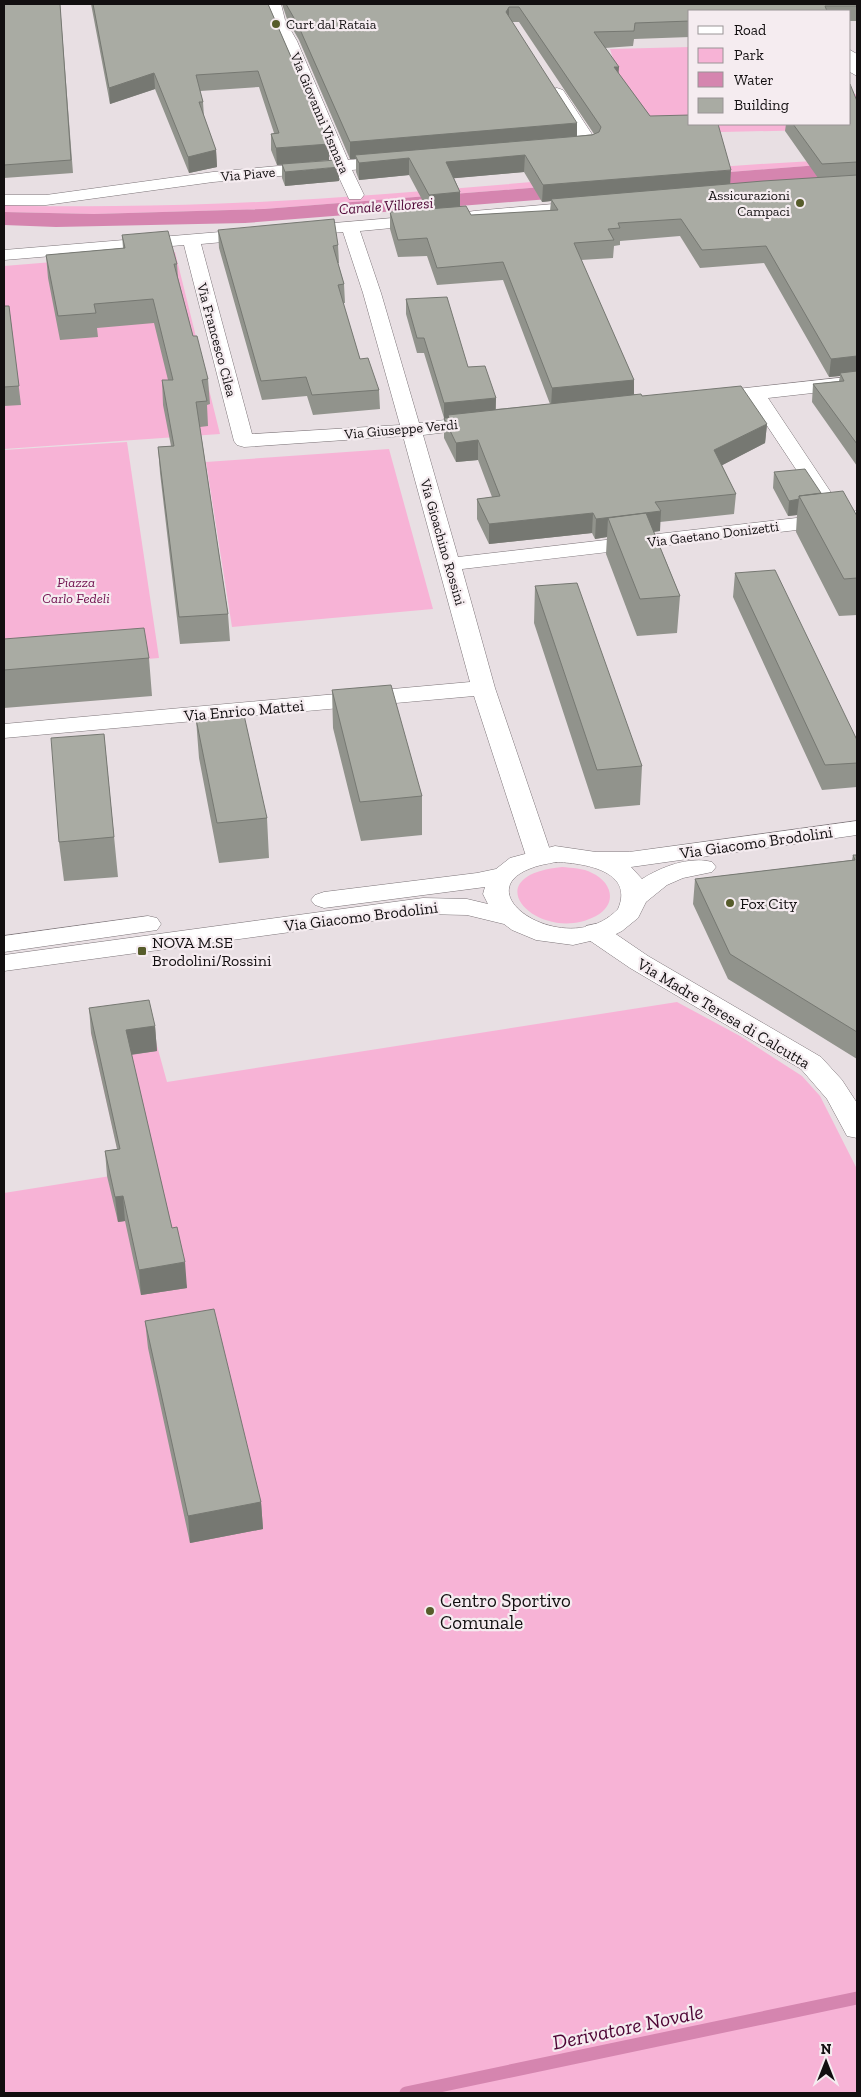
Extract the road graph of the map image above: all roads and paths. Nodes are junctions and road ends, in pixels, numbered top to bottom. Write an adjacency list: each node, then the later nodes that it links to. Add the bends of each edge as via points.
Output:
1 (274, 4): 7 (street, Via Giovanni Vismara)
2 (851, 57): 3 (street)
3 (857, 71)
4 (550, 82): 5 (street, via 591,146)
5 (553, 148)
6 (409, 160): 7 (street, Via Piave)
7 (341, 165): 8 (street, Via Giovanni Vismara); 9 (street, Via Piave, via 213,177 46,200)
8 (355, 195)
9 (4, 200)
10 (605, 204): 11 (street)
11 (350, 226): 12 (street); 18 (street, Via Gioachino Rossini)
12 (191, 240): 13 (street); 19 (street, Via Francesco Cilea)
13 (4, 256)
14 (857, 382): 15 (street)
15 (754, 393): 16 (street); 20 (street)
16 (696, 400)
17 (499, 420): 18 (street, Via Giuseppe Verdi)
18 (411, 430): 19 (street, Via Giuseppe Verdi); 21 (street, Via Gioachino Rossini)
19 (244, 441)
20 (848, 518): 21 (street, Via Gaetano Donizetti)
21 (450, 564): 22 (street, Via Gioachino Rossini)
22 (484, 688): 23 (street, Via Enrico Mattei); 26 (street, Via Gioachino Rossini)
23 (4, 731)
24 (857, 828): 27 (street, Via Giacomo Brodolini, via 629,860)
25 (857, 845): 29 (street, Via Giacomo Brodolini, via 678,870 657,880)
26 (539, 856): 27 (street, via 570,854); 28 (street, via 516,864)
27 (596, 858): 29 (street, via 626,877)
28 (503, 875): 30 (street, via 497,885 496,898); 32 (street, Via Giacomo Brodolini)
29 (634, 899): 31 (street, via 623,918)
30 (510, 918): 31 (street, via 528,929 550,935 574,936); 33 (street, Via Giacomo Brodolini, via 467,907 423,906)
31 (595, 932): 34 (street, Via Madre Teresa di Calcutta, via 639,962 811,1064 837,1091)
32 (4, 944)
33 (4, 963)
34 (857, 1129)

